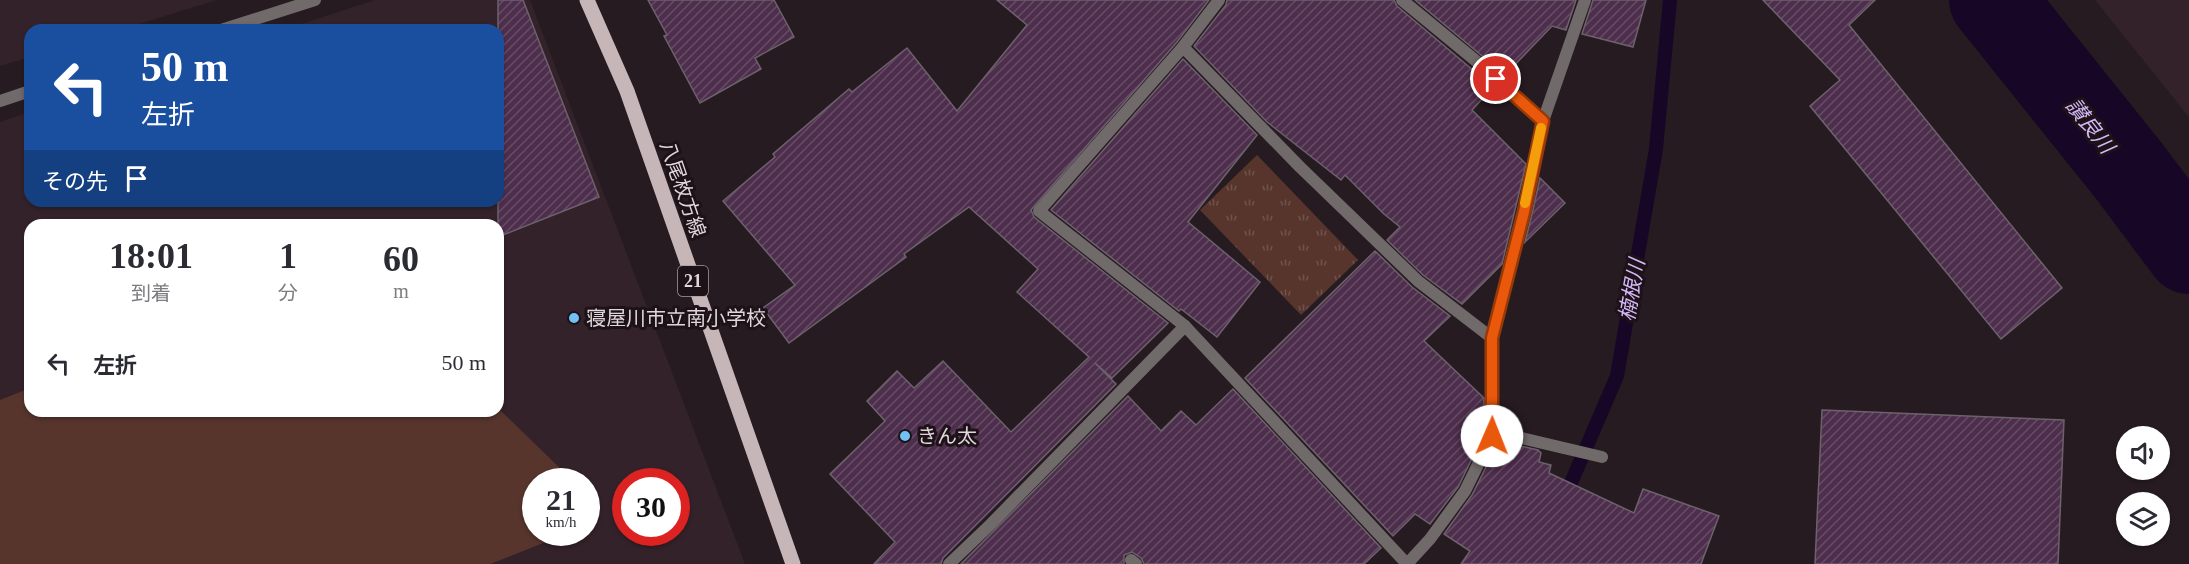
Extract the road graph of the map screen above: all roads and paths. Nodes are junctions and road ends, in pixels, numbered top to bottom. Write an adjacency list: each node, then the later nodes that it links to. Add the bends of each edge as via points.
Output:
1 (315, 0): 6 (street)
2 (587, 0): 15 (main road, 八尾枚方線 / 21, via 627,91)
3 (1219, 0): 7 (street)
4 (1402, 0): 10 (street)
5 (1585, 0): 10 (street)
6 (240, 24)
7 (1183, 46): 11 (street, via 1039,211); 12 (street, via 1418,282)
8 (24, 93): 9 (street)
9 (0, 101)
10 (1543, 121): 12 (street)
11 (1185, 326): 16 (street); 17 (street)
12 (1492, 338): 13 (street)
13 (1492, 431): 14 (street); 17 (street, via 1464,491)
14 (1602, 457)
15 (793, 564)
16 (949, 564)
17 (1407, 564)

